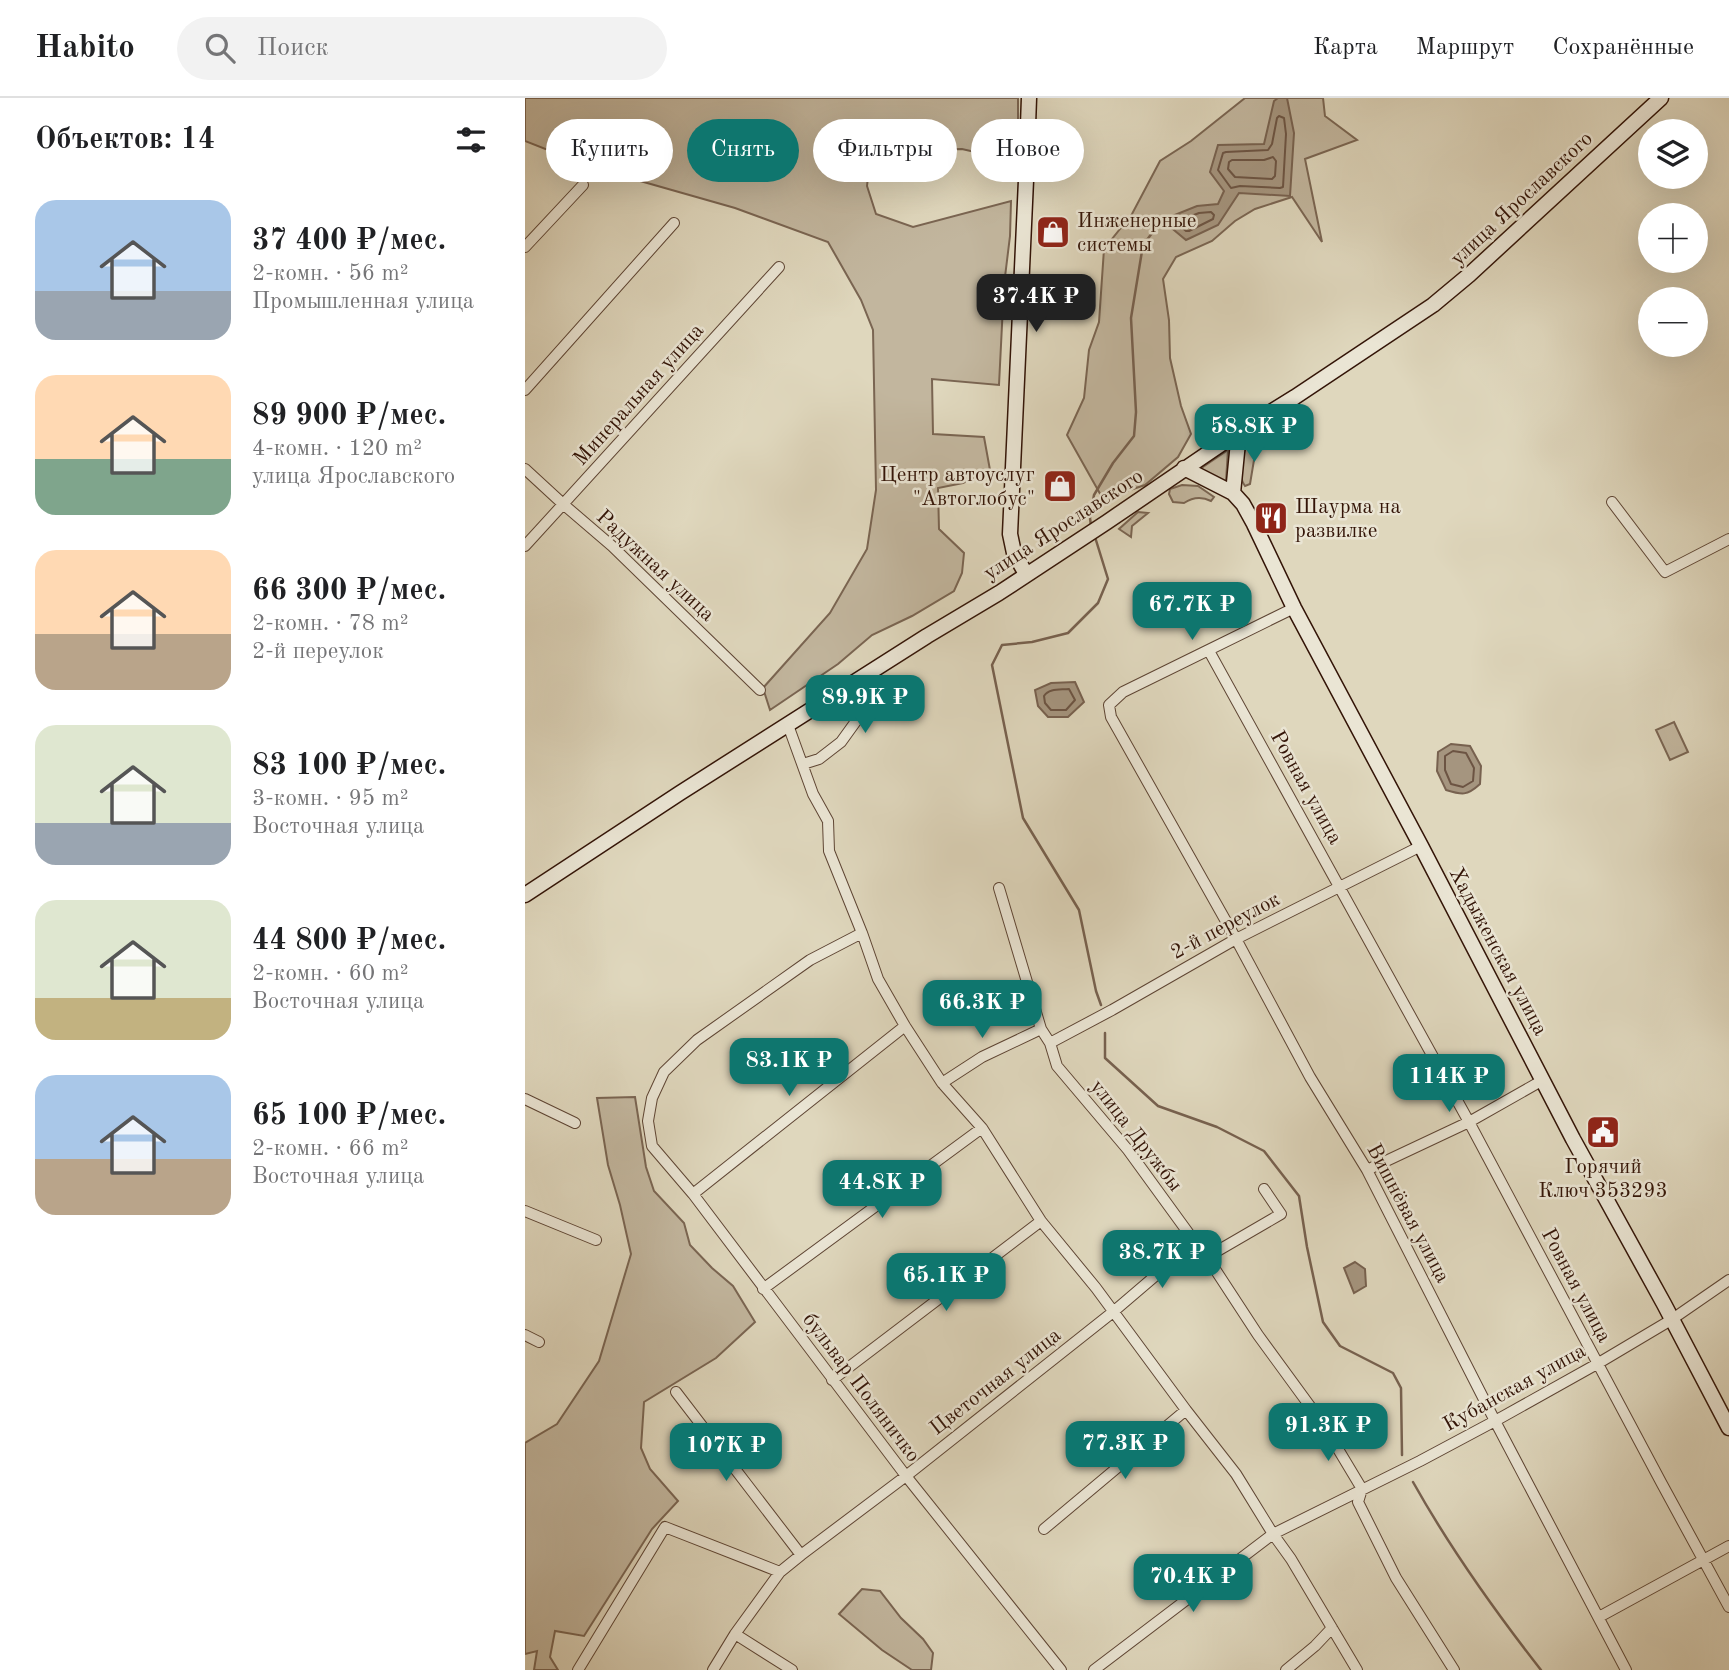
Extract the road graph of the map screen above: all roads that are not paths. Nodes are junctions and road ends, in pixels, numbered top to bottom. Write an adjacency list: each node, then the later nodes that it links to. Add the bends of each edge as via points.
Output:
1 (1029, 98): 16 (main road, via 1010,534)
2 (1661, 98): 8 (main road, улица Ярославского, via 1433,305)
3 (583, 185): 5 (street)
4 (674, 223): 7 (street)
5 (525, 247)
6 (779, 267): 13 (street, Минеральная улица)
7 (525, 390)
8 (1239, 432): 9 (main road, улица Ярославского); 11 (main road)
9 (1184, 468): 11 (main road, Хадыженская улица); 16 (main road, улица Ярославского)
10 (525, 469): 13 (street, Радужная улица)
11 (1233, 493): 17 (main road, Хадыженская улица, via 1254,524)
12 (1612, 502): 14 (street, via 1665,572)
13 (563, 504): 15 (street, Минеральная улица); 20 (street, Радужная улица)
14 (1729, 539)
15 (525, 546)
16 (1026, 575): 19 (main road, улица Ярославского)
17 (1294, 608): 18 (street); 23 (main road, Хадыженская улица)
18 (1209, 651): 25 (street, Ровная улица); 28 (street, Вишнёвая улица, via 1123,692 1109,705 1111,717)
19 (859, 680): 21 (main road, улица Ярославского); 22 (street, via 873,706 841,741 819,759)
20 (760, 690)
21 (788, 725): 22 (street); 26 (main road, улица Ярославского)
22 (803, 764): 27 (street, via 828,821 829,851)
23 (1421, 846): 25 (street, 2-й переулок); 32 (main road, Хадыженская улица)
24 (999, 888): 30 (street, улица Дружбы)
25 (1341, 888): 28 (street, 2-й переулок); 35 (street, Ровная улица)
26 (525, 895)
27 (862, 933): 29 (street, via 878,979); 40 (street, бульвар Поляничко, via 810,960 697,1040 664,1072 648,1121 652,1146)
28 (1236, 939): 31 (street, 2-й переулок); 38 (street, Вишнёвая улица, via 1310,1077)
29 (905, 1026): 33 (street); 40 (street)
30 (1041, 1029): 31 (street, улица Дружбы); 33 (street, via 982,1057)
31 (1050, 1043): 44 (street, улица Дружбы, via 1057,1066 1128,1150)
32 (1543, 1080): 35 (street); 48 (main road, Хадыженская улица)
33 (942, 1083): 37 (street)
34 (525, 1099): 36 (street)
35 (1469, 1122): 38 (street); 51 (street, Ровная улица)
36 (575, 1123)
37 (982, 1128): 42 (street); 46 (street)
38 (1367, 1170): 56 (street, Вишнёвая улица)
39 (1264, 1189): 44 (street, Цветочная улица, via 1281,1214)
40 (693, 1194): 46 (street, бульвар Поляничко)
41 (525, 1211): 43 (street)
42 (1041, 1221): 47 (street); 52 (street)
43 (596, 1240)
44 (1203, 1253): 47 (street, Цветочная улица, via 1168,1265); 59 (street, улица Дружбы, via 1323,1424)
45 (1729, 1280): 48 (street, Кубанская улица)
46 (763, 1289): 52 (street, бульвар Поляничко)
47 (1112, 1312): 55 (street); 58 (street, Цветочная улица)
48 (1671, 1320): 51 (street, Кубанская улица); 54 (main road, Хадыженская улица)
49 (525, 1335): 50 (street)
50 (539, 1342)
51 (1597, 1364): 56 (street, Кубанская улица); 64 (street, Ровная улица)
52 (832, 1380): 58 (street, бульвар Поляничко)
53 (676, 1391): 63 (street)
54 (1724, 1407): 57 (main road, Хадыженская улица)
55 (1186, 1410): 60 (street); 61 (street, via 1236,1474)
56 (1495, 1421): 59 (street, Кубанская улица); 67 (street, Вишнёвая улица)
57 (1729, 1428)
58 (906, 1476): 63 (street, Цветочная улица); 73 (street, бульвар Поляничко)
59 (1362, 1489): 61 (street, Кубанская улица); 77 (street, улица Дружбы, via 1358,1502 1363,1513 1396,1577)
60 (1044, 1529)
61 (1273, 1534): 68 (street); 74 (street, Кубанская улица)
62 (1729, 1546): 64 (street)
63 (801, 1555): 65 (street, Цветочная улица)
64 (1704, 1560): 66 (street, Ровная улица); 67 (street)
65 (780, 1572): 69 (street, Цветочная улица); 70 (street, via 664,1527)
66 (1729, 1607)
67 (1599, 1617): 78 (street, Вишнёвая улица)
68 (1332, 1628): 75 (street); 76 (street)
69 (735, 1633): 71 (street, Цветочная улица); 72 (street)
70 (578, 1670)
71 (713, 1670)
72 (792, 1670)
73 (1061, 1670)
74 (1094, 1670)
75 (1286, 1670)
76 (1357, 1670)
77 (1454, 1670)
78 (1626, 1670)

